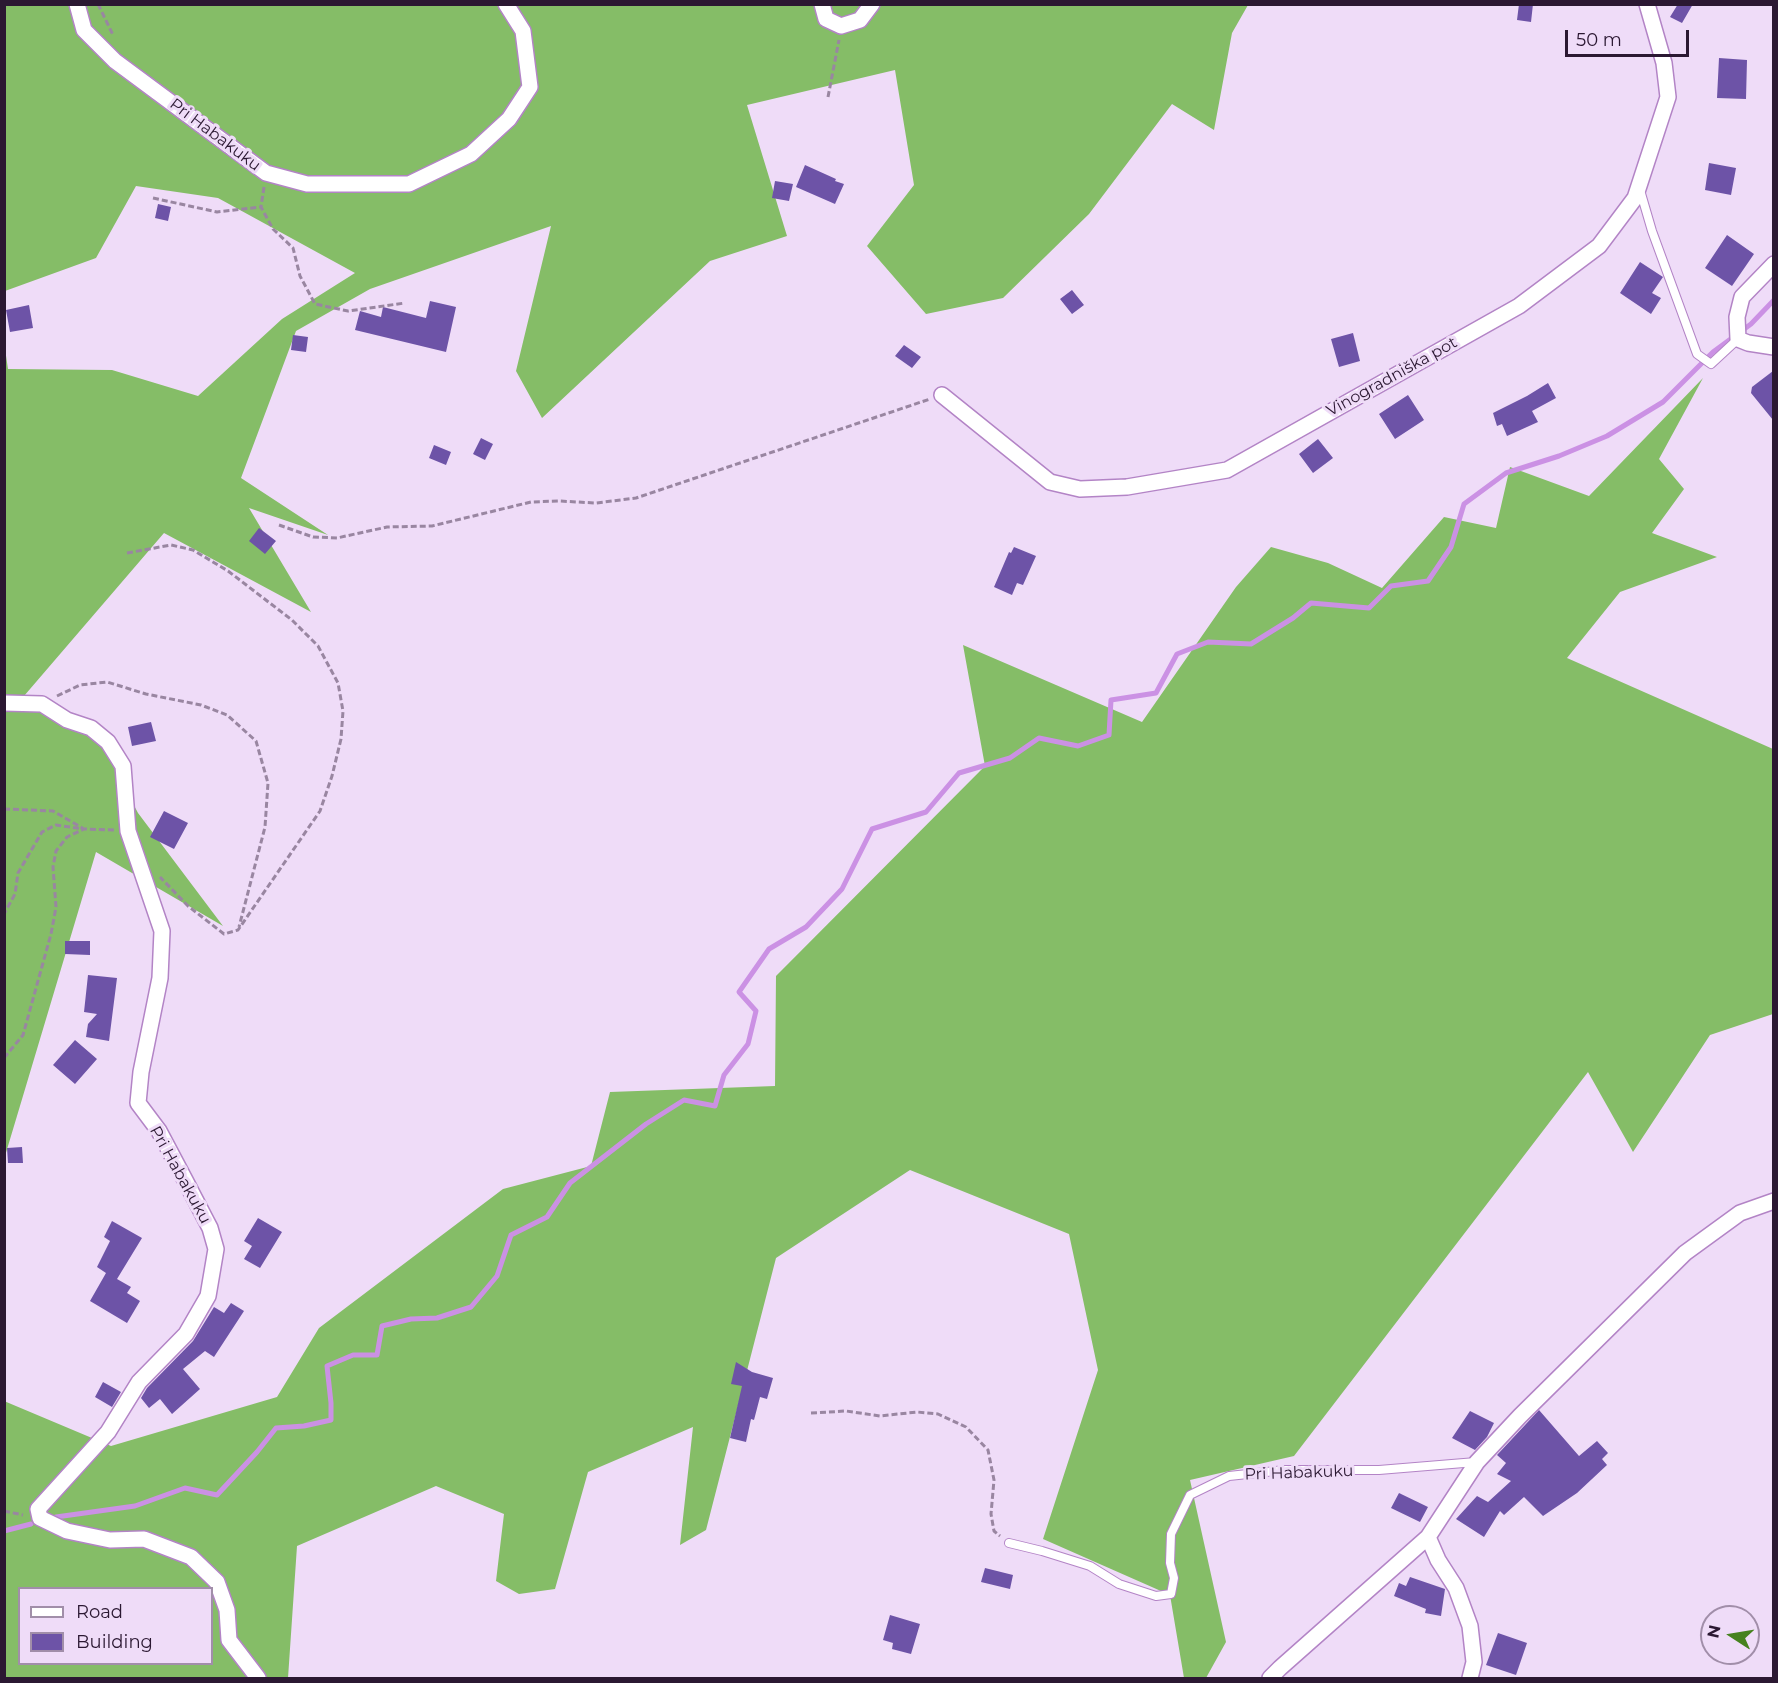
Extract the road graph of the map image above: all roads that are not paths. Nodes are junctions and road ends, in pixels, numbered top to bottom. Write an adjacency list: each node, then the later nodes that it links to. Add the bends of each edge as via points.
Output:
1 (76, 4): 2 (street, Pri Habakuku, via 84,30 115,61 266,173 307,184 409,184 471,154 509,119 530,87 523,31)
2 (506, 4)
3 (822, 4): 4 (street, via 826,19 841,26 860,20)
4 (872, 4)
5 (1647, 4): 6 (street, Vinogradniška pot, via 1664,63 1668,97)
6 (1639, 185): 8 (lane, via 1697,354 1711,364); 10 (street, Vinogradniška pot, via 1635,198 1599,246 1519,306 1227,470 1127,487 1080,489 1050,482)
7 (1773, 264): 8 (street, via 1742,297)
8 (1738, 338): 9 (street, via 1748,344)
9 (1773, 347)
10 (942, 395)
11 (4, 702): 16 (street, Pri Habakuku, via 42,704 67,720 91,728 108,742 123,766 128,831 162,931 160,978 138,1103 159,1131 210,1228 216,1249 208,1296 186,1334 139,1382 108,1432 38,1509 40,1518 67,1531 110,1540 144,1539 191,1557 217,1582 227,1610 229,1640)
12 (1773, 1201): 13 (street, via 1740,1213 1685,1253)
13 (1477, 1462): 14 (street); 15 (lane, Pri Habakuku, via 1229,1476 1190,1495 1180,1514 1171,1534 1171,1594 1156,1596 1119,1584 1090,1566)
14 (1428, 1537): 17 (street); 18 (street, via 1456,1588 1470,1626 1474,1662)
15 (1009, 1543)
16 (258, 1678)
17 (1270, 1678)
18 (1470, 1678)

